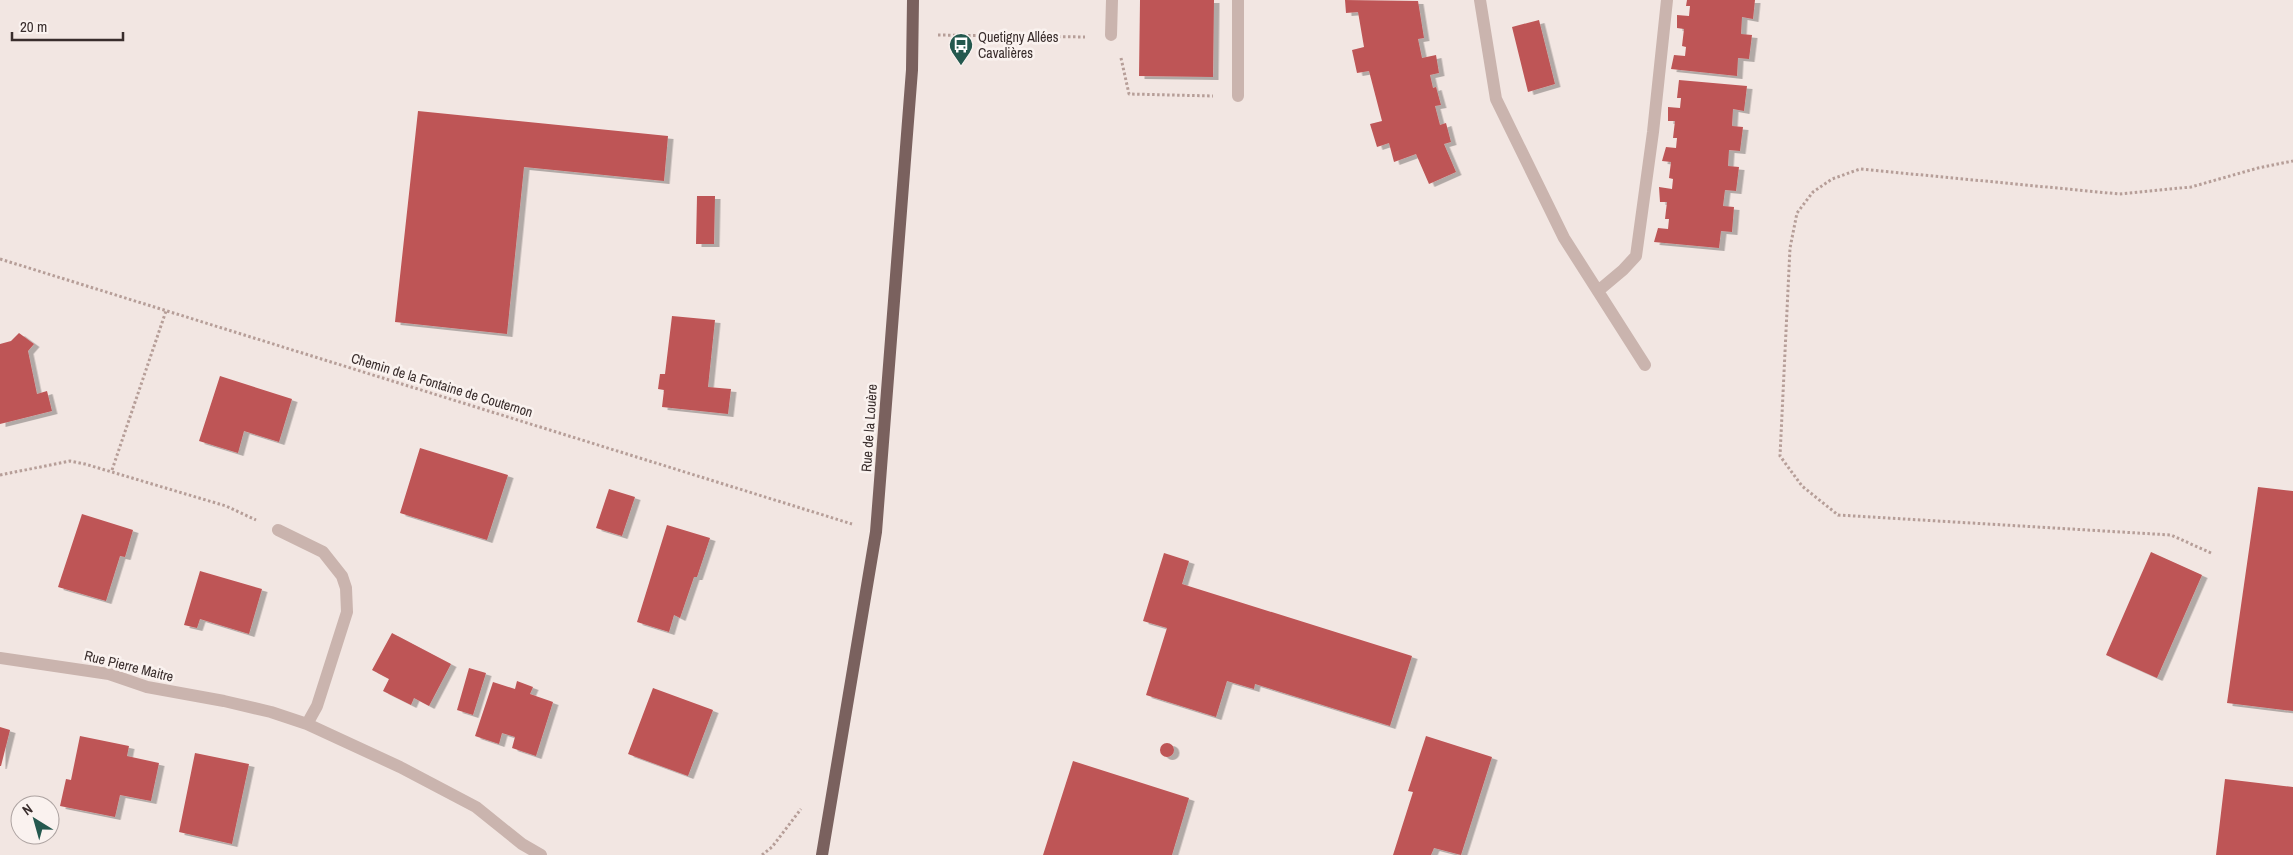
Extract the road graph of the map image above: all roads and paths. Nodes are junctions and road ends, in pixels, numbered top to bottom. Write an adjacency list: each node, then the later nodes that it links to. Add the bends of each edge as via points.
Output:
1 (913, 0): 6 (main road, Rue de la Louère)
2 (1112, 0): 7 (street)
3 (1238, 0): 9 (street)
4 (1480, 0): 12 (street, via 1496,99 1564,238)
5 (1667, 0): 12 (street, via 1636,256)
6 (913, 35): 7 (path); 20 (main road, Rue de la Louère)
7 (1111, 35): 8 (path, via 1122,60 1129,94)
8 (1202, 95)
9 (1238, 96)
10 (2293, 162): 22 (path, via 2258,168 2191,187 2119,194 1860,169 1832,179 1813,192 1796,213 1790,248 1780,456 1802,486 1838,515 2172,535)
11 (0, 259): 13 (path, Chemin de la Fontaine de Couternon)
12 (1598, 291): 14 (street)
13 (166, 311): 15 (path); 18 (path, Chemin de la Fontaine de Couternon)
14 (1646, 365)
15 (112, 470): 16 (path, via 70,461); 19 (path, via 226,506)
16 (0, 475)
17 (850, 514): 18 (path)
18 (850, 523): 20 (path, Chemin de la Fontaine de Couternon); 21 (path)
19 (278, 530): 24 (street, via 323,552 342,576 346,588 347,612 317,706)
20 (876, 532): 28 (main road, Rue de la Louère)
21 (848, 533)
22 (2211, 553)
23 (0, 658): 24 (street, Rue Pierre Maitre, via 108,674 147,687 224,701)
24 (307, 724): 26 (street, Rue Pierre Maitre, via 476,807)
25 (804, 802): 27 (path, via 801,811)
26 (541, 855)
27 (762, 855)
28 (822, 855)

